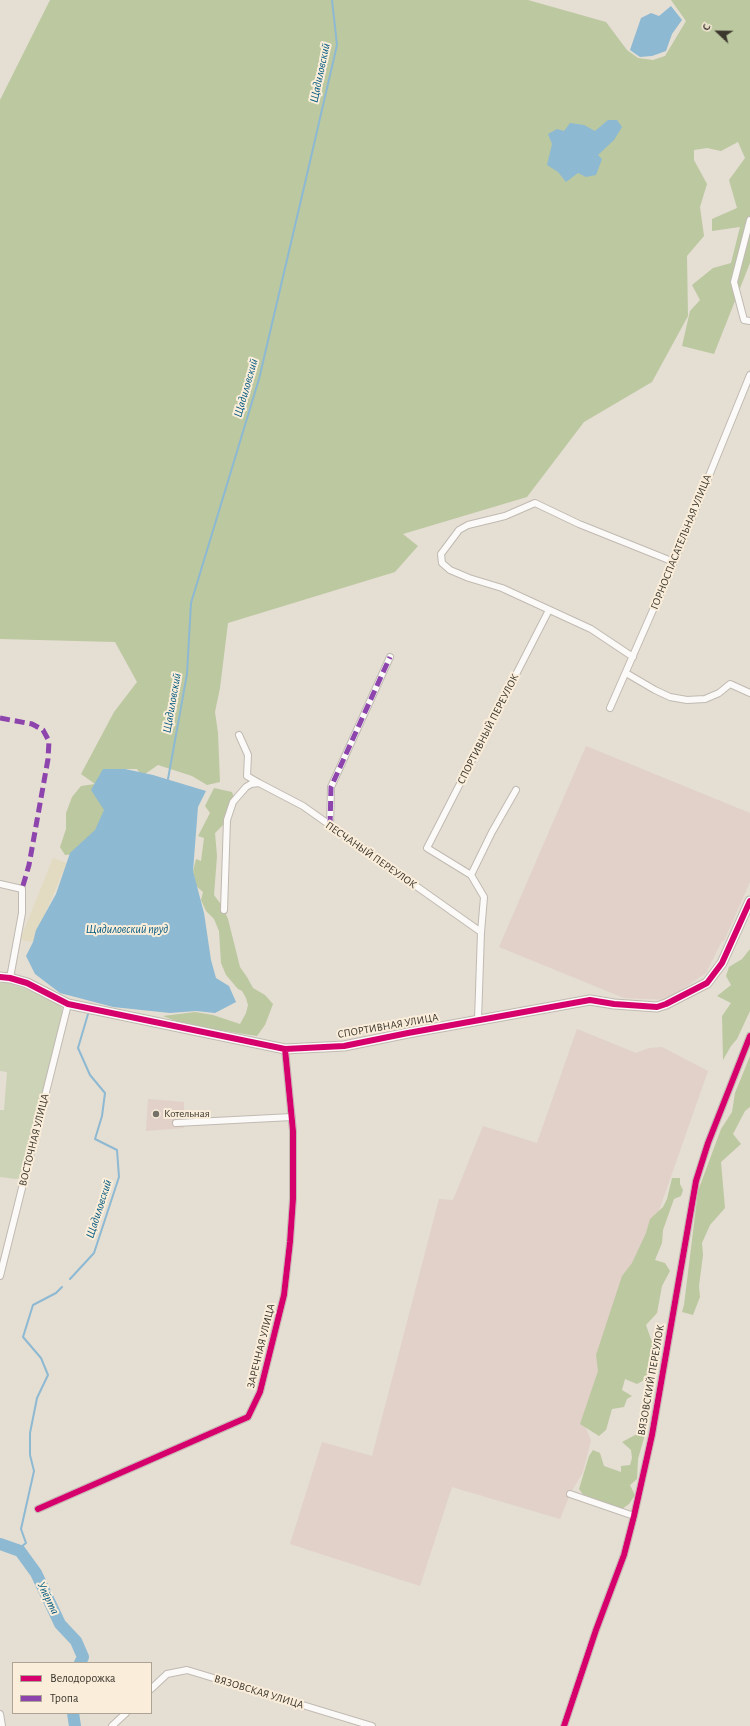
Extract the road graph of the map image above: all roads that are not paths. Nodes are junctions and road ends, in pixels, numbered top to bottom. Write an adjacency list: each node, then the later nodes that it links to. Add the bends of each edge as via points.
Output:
1 (750, 220): 2 (street, via 734,282 744,320)
2 (750, 321)
3 (750, 375): 4 (street, ГОРНОСПАСАТЕЛЬНАЯ УЛИЦА)
4 (674, 562): 5 (street, via 579,524 535,503 505,516 468,525 459,530 441,554 442,563 450,570 502,588); 7 (street, ГОРНОСПАСАТЕЛЬНАЯ УЛИЦА)
5 (549, 610): 7 (street, via 591,629); 15 (street, СПОРТИВНЫЙ ПЕРЕУЛОК, via 427,848)
6 (390, 657): 14 (street, via 331,787)
7 (634, 658): 8 (street, ГОРНОСПАСАТЕЛЬНАЯ УЛИЦА)
8 (626, 673): 9 (street, via 670,697 687,700 705,699 719,693 730,684); 10 (street, ГОРНОСПАСАТЕЛЬНАЯ УЛИЦА)
9 (750, 693)
10 (610, 708)
11 (239, 734): 12 (street, via 248,755 247,776)
12 (259, 783): 14 (street, ПЕСЧАНЫЙ ПЕРЕУЛОК, via 303,806); 18 (street, via 246,787 233,802 227,820)
13 (516, 790): 15 (street)
14 (330, 826): 19 (street, ПЕСЧАНЫЙ ПЕРЕУЛОК)
15 (471, 875): 19 (street, via 484,897)
16 (0, 884): 21 (street, via 22,889 22,913)
17 (750, 901): 23 (street, СПОРТИВНАЯ УЛИЦА, via 722,963 707,983 666,1004 657,1007 590,1000)
18 (224, 910)
19 (481, 932): 23 (street)
20 (0, 977): 21 (street, СПОРТИВНАЯ УЛИЦА)
21 (10, 978): 22 (street, СПОРТИВНАЯ УЛИЦА, via 27,983)
22 (68, 1004): 25 (street, СПОРТИВНАЯ УЛИЦА); 28 (street, ВОСТОЧНАЯ УЛИЦА)
23 (478, 1020): 25 (street, СПОРТИВНАЯ УЛИЦА, via 344,1046)
24 (750, 1036): 31 (street, ВЯЗОВСКИЙ ПЕРЕУЛОК, via 708,1143 696,1181 652,1434)
25 (285, 1049): 26 (street, ЗАРЕЧНАЯ УЛИЦА)
26 (292, 1117): 27 (street); 30 (street, ЗАРЕЧНАЯ УЛИЦА, via 293,1199 284,1296 260,1392 248,1416)
27 (176, 1123)
28 (0, 1276)
29 (570, 1494): 31 (street)
30 (38, 1509)
31 (634, 1516): 38 (street, ВЯЗОВСКИЙ ПЕРЕУЛОК, via 624,1555)
32 (152, 1688): 37 (street, ВЯЗОВСКАЯ УЛИЦА, via 167,1674 187,1670)
33 (0, 1714): 35 (street)
34 (125, 1714): 36 (street)
35 (2, 1726)
36 (112, 1726)
37 (372, 1726)
38 (564, 1726)

